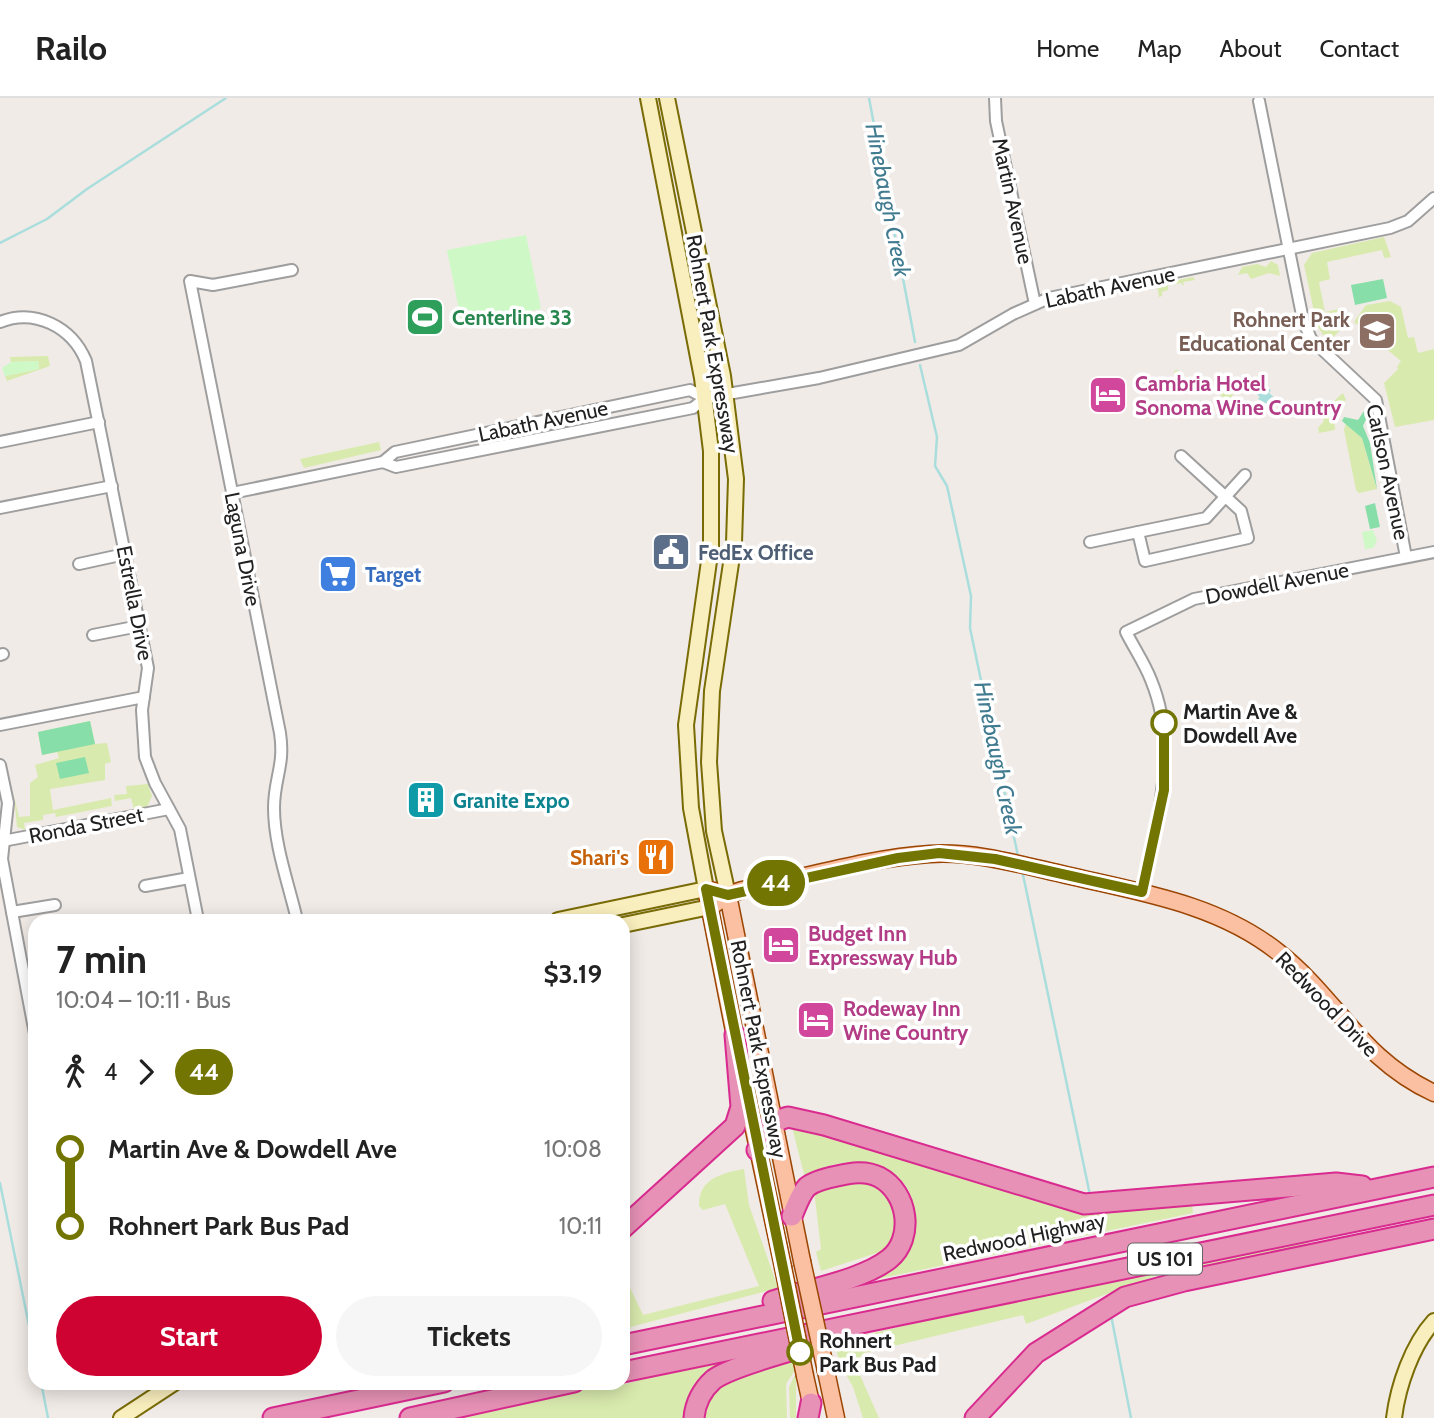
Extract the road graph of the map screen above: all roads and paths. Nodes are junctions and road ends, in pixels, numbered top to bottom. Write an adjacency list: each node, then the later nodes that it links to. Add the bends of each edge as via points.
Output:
1 (648, 98): 11 (main road, Rohnert Park Expressway)
2 (667, 98): 10 (main road, Rohnert Park Expressway)
3 (995, 98): 8 (street, Martin Avenue)
4 (1259, 101): 6 (street, Carlson Avenue)
5 (1434, 198): 6 (street, Labath Avenue, via 1417,215 1390,228)
6 (1289, 248): 8 (street, Labath Avenue); 25 (street, Carlson Avenue, via 1311,339 1376,400)
7 (292, 270): 18 (street, Laguna Drive, via 213,285 190,281)
8 (1035, 304): 10 (street, Labath Avenue, via 976,338 929,352)
9 (0, 322): 12 (street, Estrella Drive, via 41,319 61,329 82,351)
10 (726, 394): 11 (street, Labath Avenue); 30 (main road, Rohnert Park Expressway, via 736,479 729,580)
11 (705, 398): 15 (street, Labath Avenue, via 693,408 485,451 396,467); 15 (street, Labath Avenue, via 690,390 395,453); 29 (main road, Rohnert Park Expressway, via 713,513)
12 (99, 422): 13 (street); 17 (street, Estrella Drive)
13 (0, 442)
14 (1181, 456): 19 (street)
15 (383, 462): 18 (street, Labath Avenue)
16 (1245, 475): 19 (street)
17 (112, 486): 20 (street); 24 (street, Estrella Drive)
18 (232, 493): 45 (street, Laguna Drive, via 284,756 274,810)
19 (1226, 497): 21 (street, via 1206,519); 21 (street, via 1241,511 1248,538 1145,561)
20 (0, 508)
21 (1138, 532): 22 (street)
22 (1090, 542)
23 (1434, 552): 25 (street, Dowdell Avenue)
24 (125, 554): 26 (street); 27 (street, Estrella Drive)
25 (1406, 557): 39 (street, Dowdell Avenue, via 1194,599 1126,632 1151,678 1164,721 1164,790)
26 (79, 564)
27 (139, 626): 28 (street); 31 (street, Estrella Drive, via 149,676)
28 (93, 635)
29 (697, 641): 30 (main road); 38 (main road, Rohnert Park Expressway, via 686,725 687,764)
30 (718, 644): 40 (main road, Rohnert Park Expressway, via 709,762 715,831)
31 (144, 697): 32 (street); 34 (street, Estrella Drive, via 145,757)
32 (0, 725)
33 (0, 765): 35 (street, via 8,803)
34 (169, 809): 35 (street, Ronda Street); 36 (street, Estrella Drive, via 180,829)
35 (3, 841): 43 (street)
36 (189, 878): 37 (street); 44 (street, Estrella Drive)
37 (145, 886)
38 (706, 889): 40 (main road, Redwood Drive); 42 (main road, Rohnert Park Expressway); 46 (main road, Redwood Drive)
39 (1142, 892): 40 (main road, Redwood Drive, via 1007,862 927,854); 50 (main road, Redwood Drive, via 1207,911 1254,933 1303,974 1373,1054)
40 (728, 895): 42 (main road, Redwood Drive); 51 (main road, Rohnert Park Expressway)
41 (55, 905): 43 (street)
42 (710, 907): 47 (main road, Redwood Drive); 49 (main road, Rohnert Park Expressway)
43 (12, 912): 48 (street)
44 (197, 914)
45 (296, 914)
46 (587, 914)
47 (630, 924)
48 (28, 975)
49 (735, 1035): 52 (main road, Rohnert Park Expressway); 57 (highway, via 741,1107 735,1126)
50 (1434, 1093)
51 (774, 1122): 52 (highway); 54 (highway, via 788,1117 824,1125 1084,1204 1336,1183); 56 (main road, Rohnert Park Expressway)
52 (757, 1150): 68 (main road, Rohnert Park Expressway, bridge)
53 (1434, 1177): 54 (highway, Redwood Highway / US 101)
54 (1380, 1188): 61 (highway, Redwood Highway / US 101)
55 (1434, 1205): 59 (highway, US 101)
56 (792, 1216): 62 (highway, via 806,1188 866,1173 890,1185 899,1197 904,1234 895,1252 878,1266); 74 (main road, Rohnert Park Expressway, bridge)
57 (630, 1222)
58 (1434, 1229): 75 (highway, via 1125,1297 1036,1353)
59 (954, 1302): 63 (highway, US 101); 73 (highway, via 726,1372 705,1390)
60 (1434, 1321): 76 (main road, via 1402,1381)
61 (630, 1344)
62 (630, 1344)
63 (630, 1371)
64 (164, 1390): 69 (main road)
65 (354, 1390): 70 (highway)
66 (406, 1390): 71 (highway)
67 (538, 1390): 72 (highway)
68 (811, 1413)
69 (121, 1418)
70 (261, 1418)
71 (273, 1418)
72 (410, 1418)
73 (694, 1418)
74 (836, 1418)
75 (975, 1418)
76 (1394, 1418)

